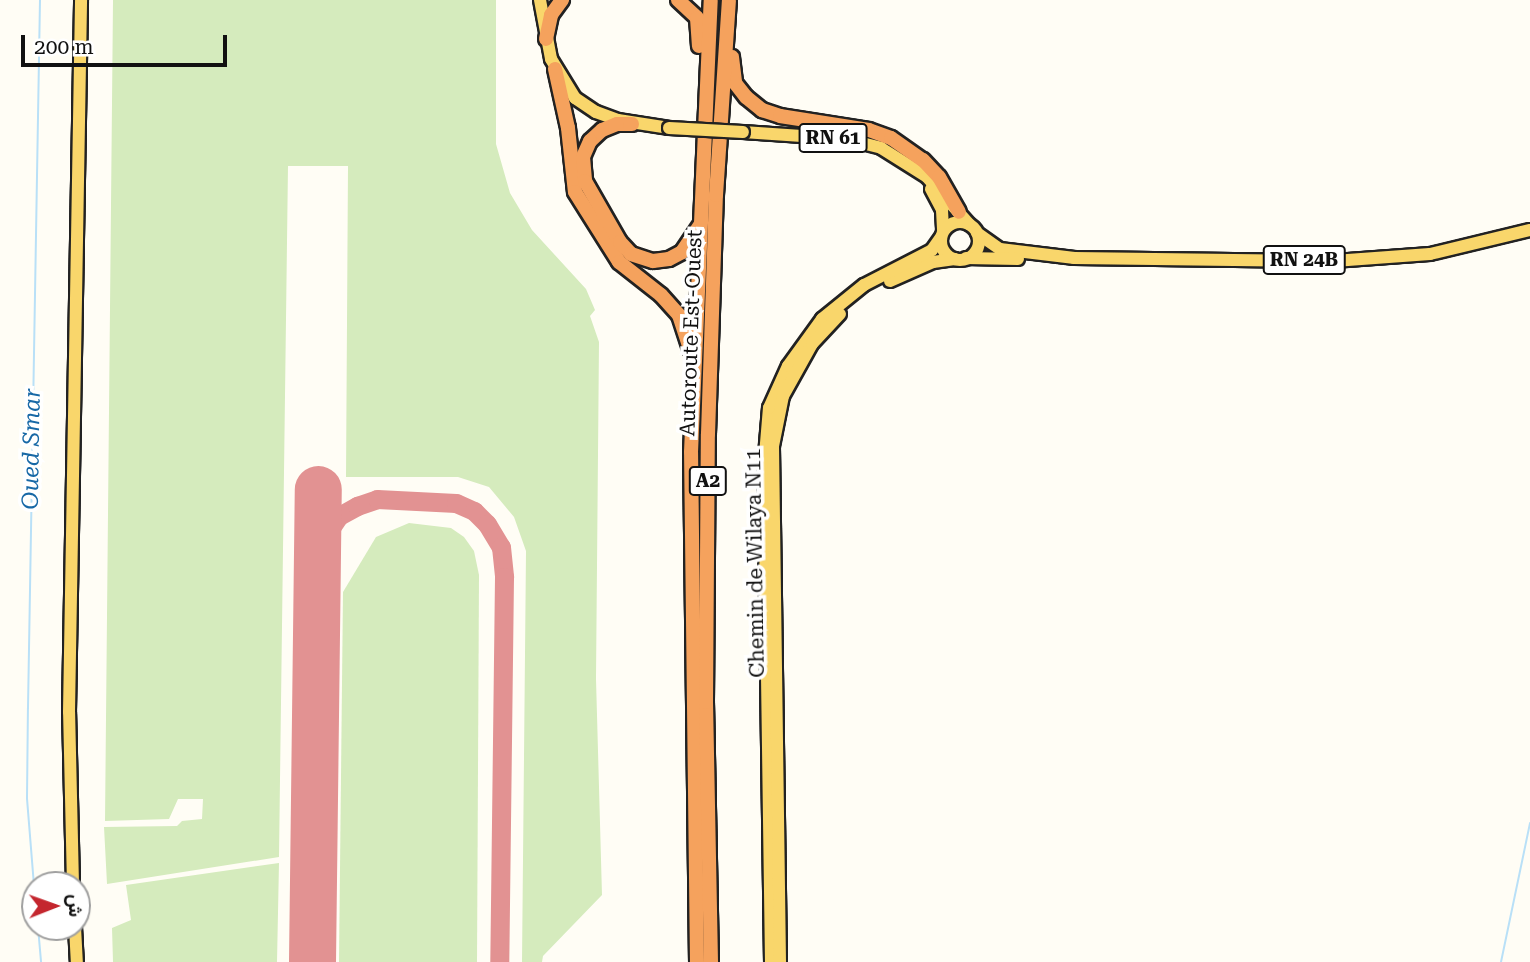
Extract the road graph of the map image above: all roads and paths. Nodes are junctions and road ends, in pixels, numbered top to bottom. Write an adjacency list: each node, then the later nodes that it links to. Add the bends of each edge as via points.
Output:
1 (81, 0): 20 (main road, via 69,712)
2 (540, 0): 7 (main road, RN 61)
3 (562, 0): 7 (highway, via 551,15)
4 (678, 0): 9 (highway, via 692,10 700,30 699,76)
5 (711, 0): 9 (highway, Autoroute Est-Ouest / A2)
6 (730, 0): 12 (highway, via 735,83 746,97 762,110 780,116 869,130 891,138 939,177); 24 (highway, Autoroute Est-Ouest / A2, via 716,195 708,434 706,702)
7 (546, 38): 8 (main road, RN 61)
8 (555, 69): 10 (main road, RN 61, via 585,105); 19 (highway, via 575,192 619,262 679,315 691,356)
9 (705, 111): 13 (highway, Autoroute Est-Ouest / A2)
10 (632, 124): 11 (main road, RN 61, bridge, via 864,141); 13 (highway, via 602,130 583,157 585,181 620,242 631,254 653,261 669,259 682,252)
11 (916, 169): 12 (main road, RN 61); 16 (main road, RN 61, via 940,204)
12 (960, 212): 14 (main road, RN 61)
13 (700, 224): 19 (highway, Autoroute Est-Ouest / A2)
14 (973, 229): 16 (main road, via 958,222); 17 (main road, via 978,245); 18 (main road, RN 61, via 1000,248)
15 (1530, 230): 18 (main road, RN 24B, via 1430,254 1347,260)
16 (942, 234): 17 (main road, via 946,253); 25 (main road, via 932,250 864,285 832,309 797,350 775,393 766,430)
17 (961, 258): 18 (main road, Chemin de Wilaya N11); 26 (main road, Chemin de Wilaya N11, via 926,264 880,285 847,308 805,355 779,408 773,446)
18 (1074, 258)
19 (693, 386): 23 (highway, Autoroute Est-Ouest / A2)
20 (73, 871)
21 (76, 941): 22 (main road)
22 (78, 962)
23 (697, 962)
24 (711, 962)
25 (771, 962)
26 (780, 962)

